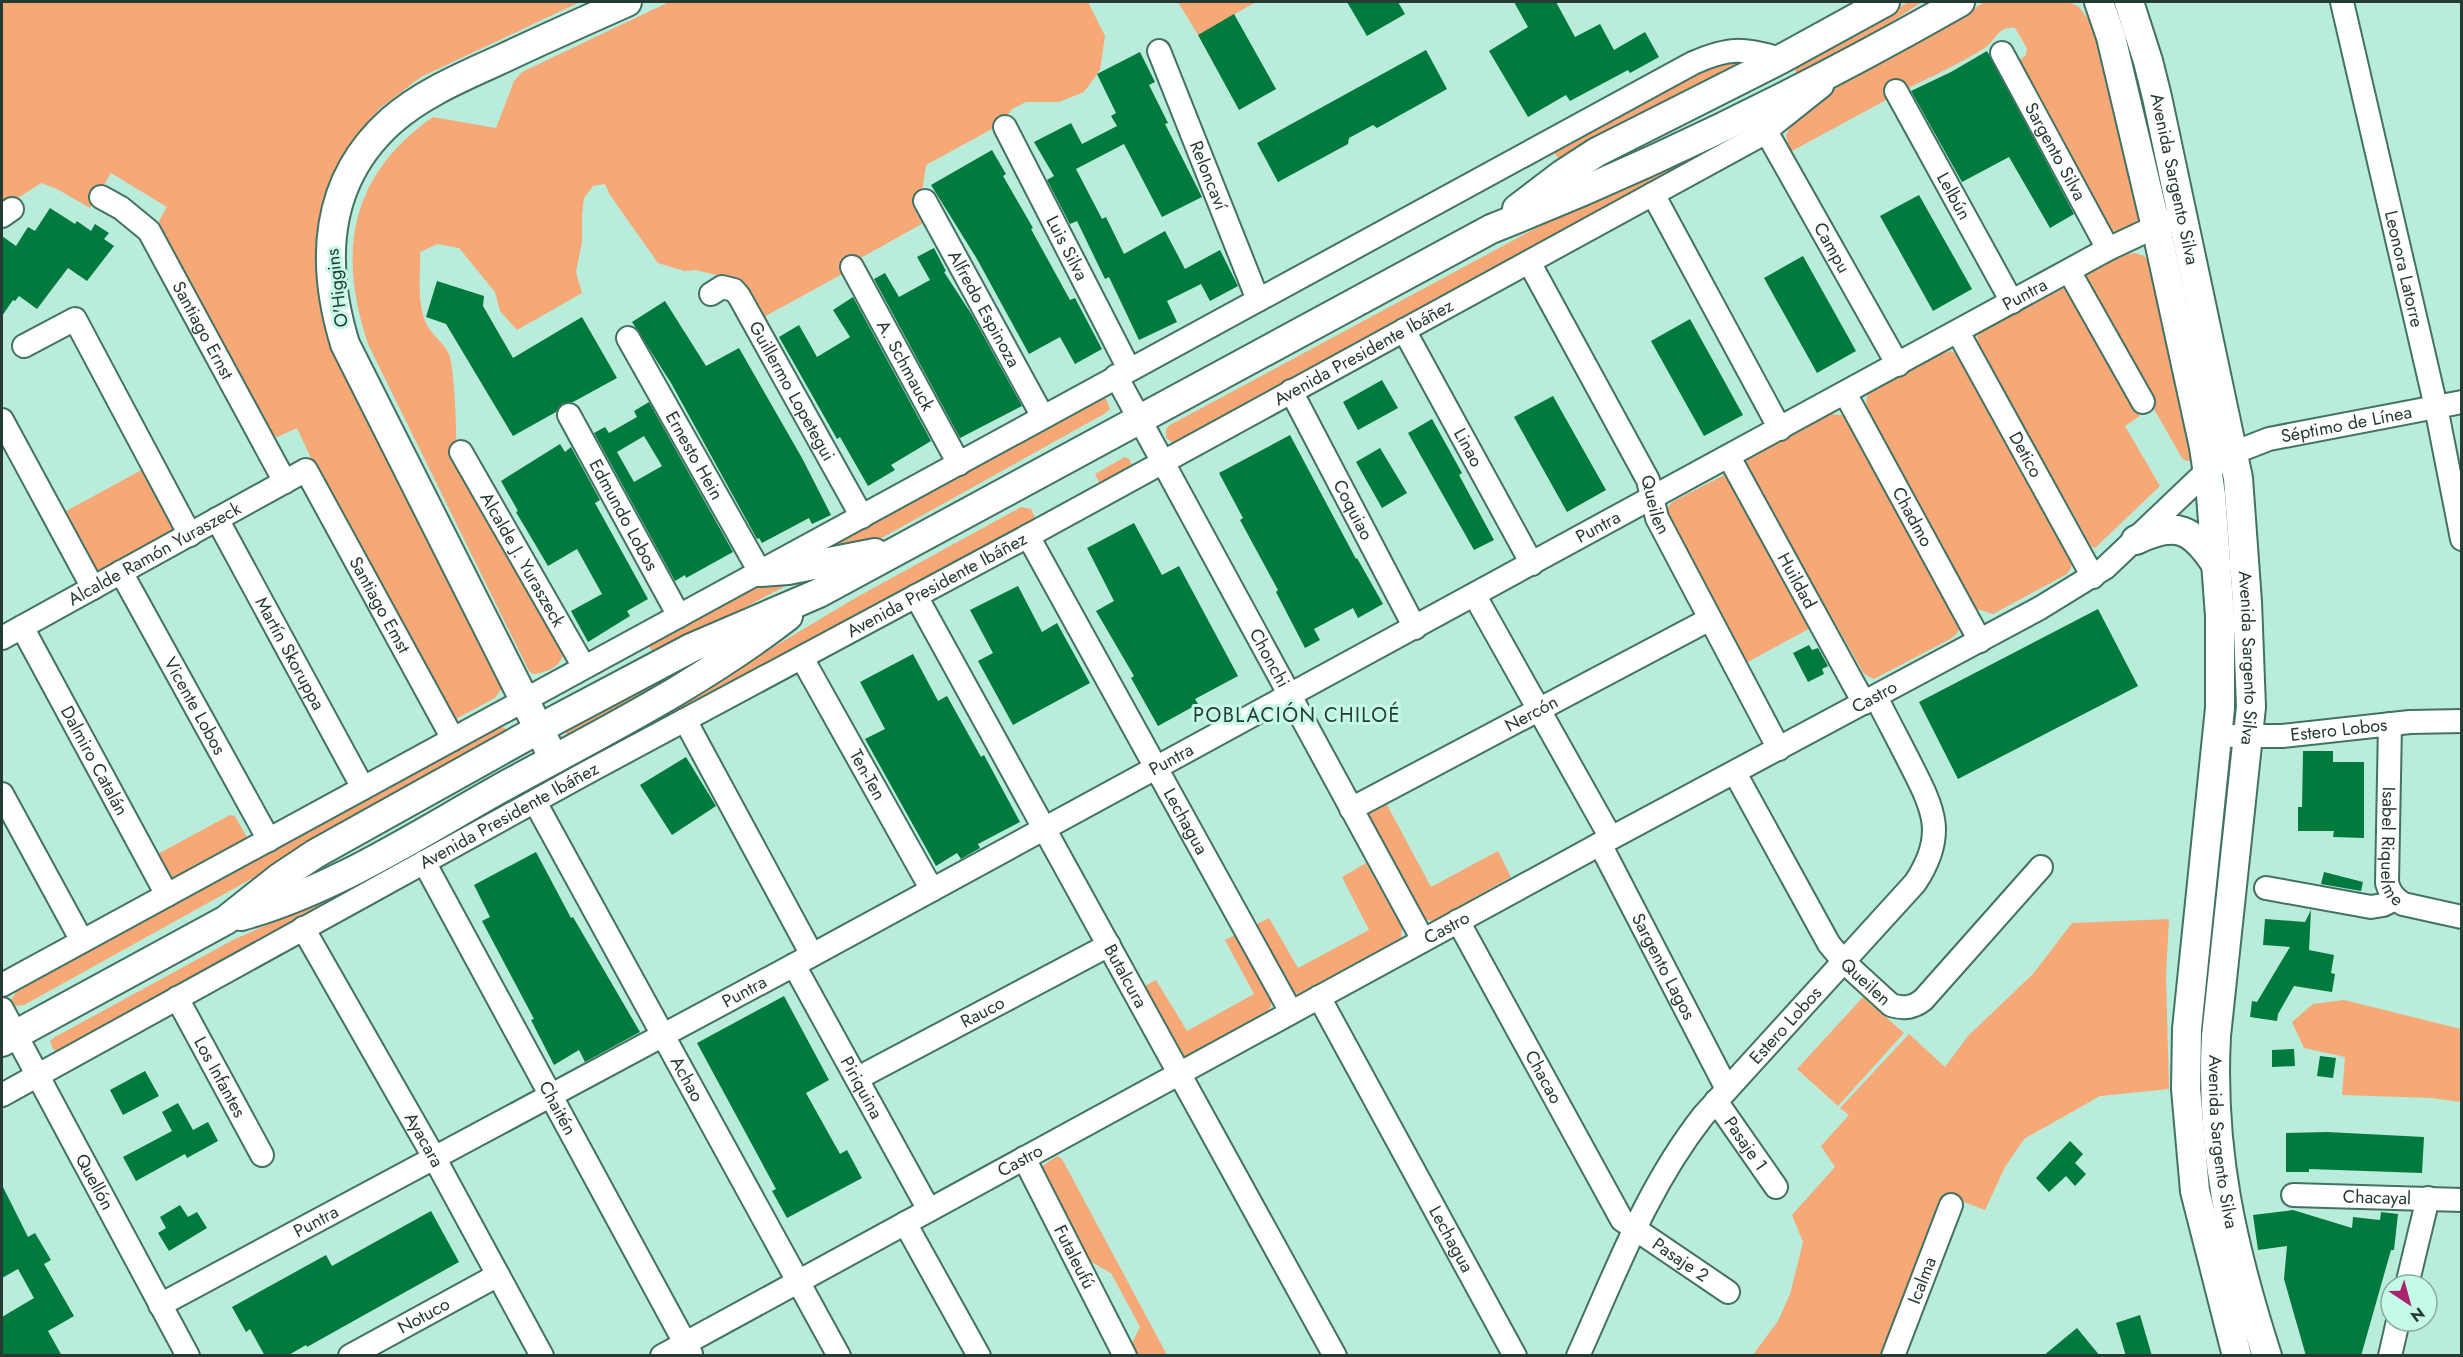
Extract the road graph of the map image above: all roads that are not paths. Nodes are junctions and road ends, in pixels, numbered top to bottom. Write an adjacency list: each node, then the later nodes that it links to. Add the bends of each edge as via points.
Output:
1 (627, 2): 78 (main road, O'Higgins, via 453,82 398,116 354,164 341,191 333,223 334,292 345,344)
2 (1886, 2): 11 (main road, Avenida Presidente Ibáñez)
3 (1960, 2): 13 (main road, Avenida Presidente Ibáñez, via 1859,57)
4 (2085, 2): 8 (main road)
5 (2099, 2): 8 (main road, Avenida Sargento Silva)
6 (2129, 2): 18 (main road, Avenida Sargento Silva, via 2148,61)
7 (2342, 2): 38 (street, Leonora Latorre)
8 (2111, 37): 19 (main road, Avenida Sargento Silva)
9 (1159, 51): 26 (street, Reloncaví)
10 (2002, 53): 21 (street, Sargento Silva)
11 (1781, 59): 13 (main road, via 1778,84); 20 (main road, Avenida Presidente Ibáñez, via 1597,152); 26 (street, via 1752,50 1732,50 1693,63)
12 (1896, 91): 27 (street, Lelbún)
13 (1765, 118): 15 (street, Avenida Presidente Ibáñez); 20 (main road, Avenida Presidente Ibáñez); 32 (street, Campu)
14 (1005, 127): 33 (street, Luis Silva)
15 (1653, 194): 22 (street, Avenida Presidente Ibáñez); 43 (street)
16 (101, 197): 51 (street, Santiago Ernst, via 149,231)
17 (925, 201): 40 (street, Alfredo Espinoza)
18 (2181, 215): 19 (street, Puntra); 45 (main road, Avenida Sargento Silva)
19 (2156, 226): 21 (street, Puntra); 50 (main road, Avenida Sargento Silva)
20 (1491, 229): 41 (main road, Avenida Presidente Ibáñez)
21 (2108, 249): 24 (street, Puntra)
22 (1529, 262): 28 (street, Avenida Presidente Ibáñez); 52 (street, Queilen, via 1648,480)
23 (852, 267): 48 (street, A. Schmauck)
24 (2069, 271): 27 (street, Puntra); 36 (street)
25 (711, 294): 53 (street, Guillermo Lopetegui, via 722,288 734,290 740,296)
26 (1258, 300): 33 (street)
27 (2012, 302): 29 (street, Puntra)
28 (1404, 330): 34 (street, Avenida Presidente Ibáñez); 60 (street, Linao)
29 (1958, 332): 32 (street, Puntra); 64 (street, Detico)
30 (628, 338): 63 (street, Ernesto Hein)
31 (24, 346): 55 (street, via 75,319)
32 (1898, 365): 35 (street, Puntra)
33 (1122, 373): 40 (street); 41 (street, Chonchi)
34 (1291, 391): 47 (street, Avenida Presidente Ibáñez); 72 (street, Coquiao)
35 (1845, 393): 43 (street, Puntra); 74 (street, Chadmo)
36 (2143, 402)
37 (2462, 402): 38 (street, Séptimo de Línea)
38 (2436, 407): 45 (street, Séptimo de Línea, via 2269,439); 57 (street, Leonora Latorre)
39 (569, 415): 69 (street, Edmundo Lobos)
40 (1043, 417): 48 (street)
41 (1140, 418): 47 (street, Chonchi); 59 (main road, Avenida Presidente Ibáñez)
42 (2, 420): 65 (street)
43 (1780, 429): 46 (street, Puntra)
44 (462, 452): 76 (street, Alcalde J. Yuraszeck)
45 (2233, 453): 50 (street, Séptimo de Línea); 86 (main road, Avenida Sargento Silva, via 2241,505 2250,651)
46 (1729, 457): 52 (street, Puntra); 79 (street, Huildad)
47 (1163, 462): 56 (street, Avenida Presidente Ibáñez); 77 (street, Chonchi)
48 (959, 464): 53 (street)
49 (306, 470): 51 (street, Alcalde Ramón Yuraszeck); 87 (street, Santiago Emst)
50 (2208, 470): 58 (street, Castro); 61 (main road, Avenida Sargento Silva)
51 (285, 482): 54 (street, Alcalde Ramón Yuraszeck)
52 (1653, 499): 60 (street, Puntra); 70 (street, Queilen, via 1657,518)
53 (862, 517): 63 (street)
54 (217, 519): 55 (street, Alcalde Ramón Yuraszeck); 92 (street, Martín Skoruppa)
55 (190, 535): 62 (street, Alcalde Ramón Yuraszeck)
56 (1028, 536): 67 (street, Avenida Presidente Ibáñez); 90 (street, Lechagua)
57 (2462, 539)
58 (2136, 540): 61 (main road, via 2156,530 2181,531 2197,540); 64 (street, Castro)
59 (904, 547): 63 (main road); 66 (main road, Avenida Presidente Ibáñez)
60 (1532, 564): 68 (street, Puntra)
61 (2217, 566): 85 (main road, Avenida Sargento Silva, via 2221,660)
62 (121, 572): 65 (street, Alcalde Ramón Yuraszeck); 97 (street, Vicente Lobos)
63 (760, 572): 69 (street)
64 (2092, 577): 74 (street, Castro)
65 (93, 588): 71 (street, Alcalde Ramón Yuraszeck)
66 (819, 593): 84 (main road, Avenida Presidente Ibáñez, via 691,648); 89 (main road, Avenida Presidente Ibáñez, via 715,669)
67 (916, 596): 75 (street, Avenida Presidente Ibáñez); 96 (street, Butalcura)
68 (1475, 596): 72 (street, Puntra); 80 (street, Sargento Lagos)
69 (679, 616): 76 (street)
70 (1710, 619): 80 (street, Nercón); 88 (street, Queilen)
71 (22, 627): 73 (street, Alcalde Ramón Yuraszeck); 103 (street, Dalmiro Catalán)
72 (1415, 628): 77 (street, Puntra)
73 (2, 638)
74 (1980, 641): 79 (street, Castro)
75 (802, 658): 81 (street, Avenida Presidente Ibáñez); 102 (street, Ten-Ten)
76 (584, 667): 78 (street)
77 (1290, 696): 90 (street, Puntra); 95 (street, Chonchi)
78 (524, 700): 84 (main road, O'Higgins); 87 (street)
79 (1870, 700): 88 (street, Castro); 113 (street, Estero Lobos, via 1932,808 1935,829 1924,869 1915,883)
80 (1539, 710): 95 (street, Nercón); 98 (street, Sargento Lagos)
81 (685, 720): 94 (street, Avenida Presidente Ibáñez); 112 (street, Piriquina)
82 (2462, 721): 83 (street, Estero Lobos)
83 (2390, 724): 86 (street, Estero Lobos); 104 (street, Isabel Riquelme, via 2387,883)
84 (539, 729): 89 (main road, O'Higgins); 106 (main road, Avenida Presidente Ibáñez, via 315,854)
85 (2218, 735): 86 (street, Estero Lobos); 156 (main road, Avenida Sargento Silva, via 2187,1029 2186,1089 2194,1191)
86 (2248, 737): 157 (main road, Avenida Sargento Silva, via 2214,1082 2223,1192 2235,1249)
87 (453, 739): 92 (street)
88 (1779, 749): 91 (street, Castro)
89 (554, 759): 106 (main road, Avenida Presidente Ibáñez, via 308,893)
90 (1156, 768): 96 (street, Puntra); 118 (street, Lechagua)
91 (1735, 773): 98 (street, Castro); 113 (street, Queilen, via 1829,944)
92 (363, 788): 97 (street)
93 (2, 794): 110 (street)
94 (535, 802): 99 (street, Avenida Presidente Ibáñez); 119 (street, Achao)
95 (1351, 810): 109 (street, Chonchi)
96 (1045, 829): 102 (street, Puntra); 111 (street, Butalcura)
97 (268, 840): 103 (street)
98 (1605, 841): 107 (street, Castro); 125 (street, Sargento Lagos)
99 (424, 862): 108 (street, Avenida Presidente Ibáñez); 126 (street, Chaitén)
100 (2041, 867): 113 (street, Queilen, via 1916,1006 1891,1005)
101 (2266, 888): 104 (street, via 2371,907)
102 (932, 890): 112 (street, Puntra)
103 (167, 895): 110 (street)
104 (2395, 899): 105 (street, Isabel Riquelme)
105 (2462, 917)
106 (226, 920): 120 (main road, Avenida Presidente Ibáñez)
107 (1458, 921): 109 (street, Castro); 137 (street, Chacao, via 1622,1220)
108 (303, 928): 116 (street, Avenida Presidente Ibáñez); 129 (street, Ayacara)
109 (1423, 940): 115 (street, Castro)
110 (82, 941): 114 (street)
111 (1109, 945): 121 (street, Butalcura); 123 (street, Rauco)
112 (803, 960): 119 (street, Puntra); 123 (street, Piriquina)
113 (1844, 962): 125 (street, Estero Lobos)
114 (2, 985)
115 (1319, 997): 118 (street, Castro); 153 (street, Lechagua)
116 (177, 998): 122 (street, Avenida Presidente Ibáñez); 127 (street, Los Infantes)
117 (2, 1009): 120 (street, Quellón)
118 (1291, 1012): 121 (street, Castro)
119 (662, 1036): 126 (street, Puntra); 140 (street, Achao)
120 (8, 1038): 122 (street, Quellón)
121 (1179, 1073): 128 (street, Castro); 152 (street, Butalcura)
122 (37, 1075): 124 (street, Avenida Presidente Ibáñez); 142 (street, Quellón)
123 (858, 1078): 135 (street, Piriquina)
124 (2, 1095)
125 (1722, 1095): 130 (street, Pasaje 1); 137 (street, Estero Lobos, via 1679,1148)
126 (552, 1096): 129 (street, Puntra); 144 (street, Chaitén)
127 (262, 1155)
128 (1024, 1158): 135 (street, Castro); 151 (street, Futaleufú)
129 (435, 1159): 139 (street, Ayacara); 142 (street, Puntra)
130 (1776, 1187)
131 (2293, 1195): 132 (street, Chacayal)
132 (2428, 1198): 133 (street, Chacayal); 138 (street)
133 (2462, 1200)
134 (1951, 1205): 155 (street, Icalma)
135 (929, 1210): 136 (street, Castro)
136 (905, 1223): 140 (street, Castro); 150 (street)
137 (1633, 1230): 141 (street, Pasaje 2); 154 (street, Estero Lobos)
138 (2410, 1273)
139 (498, 1275): 146 (street, Notuco); 147 (street, Ayacara)
140 (800, 1280): 144 (street, Castro); 149 (street, Achao)
141 (1728, 1292)
142 (160, 1305): 145 (street, Quellón)
143 (2395, 1333): 158 (street)
144 (688, 1349): 148 (street, Castro)
145 (179, 1352)
146 (350, 1356)
147 (542, 1356)
148 (662, 1356)
149 (839, 1356)
150 (979, 1356)
151 (1125, 1356)
152 (1335, 1356)
153 (1515, 1356)
154 (1578, 1356)
155 (1893, 1356)
156 (2237, 1356)
157 (2267, 1356)
158 (2390, 1356)

